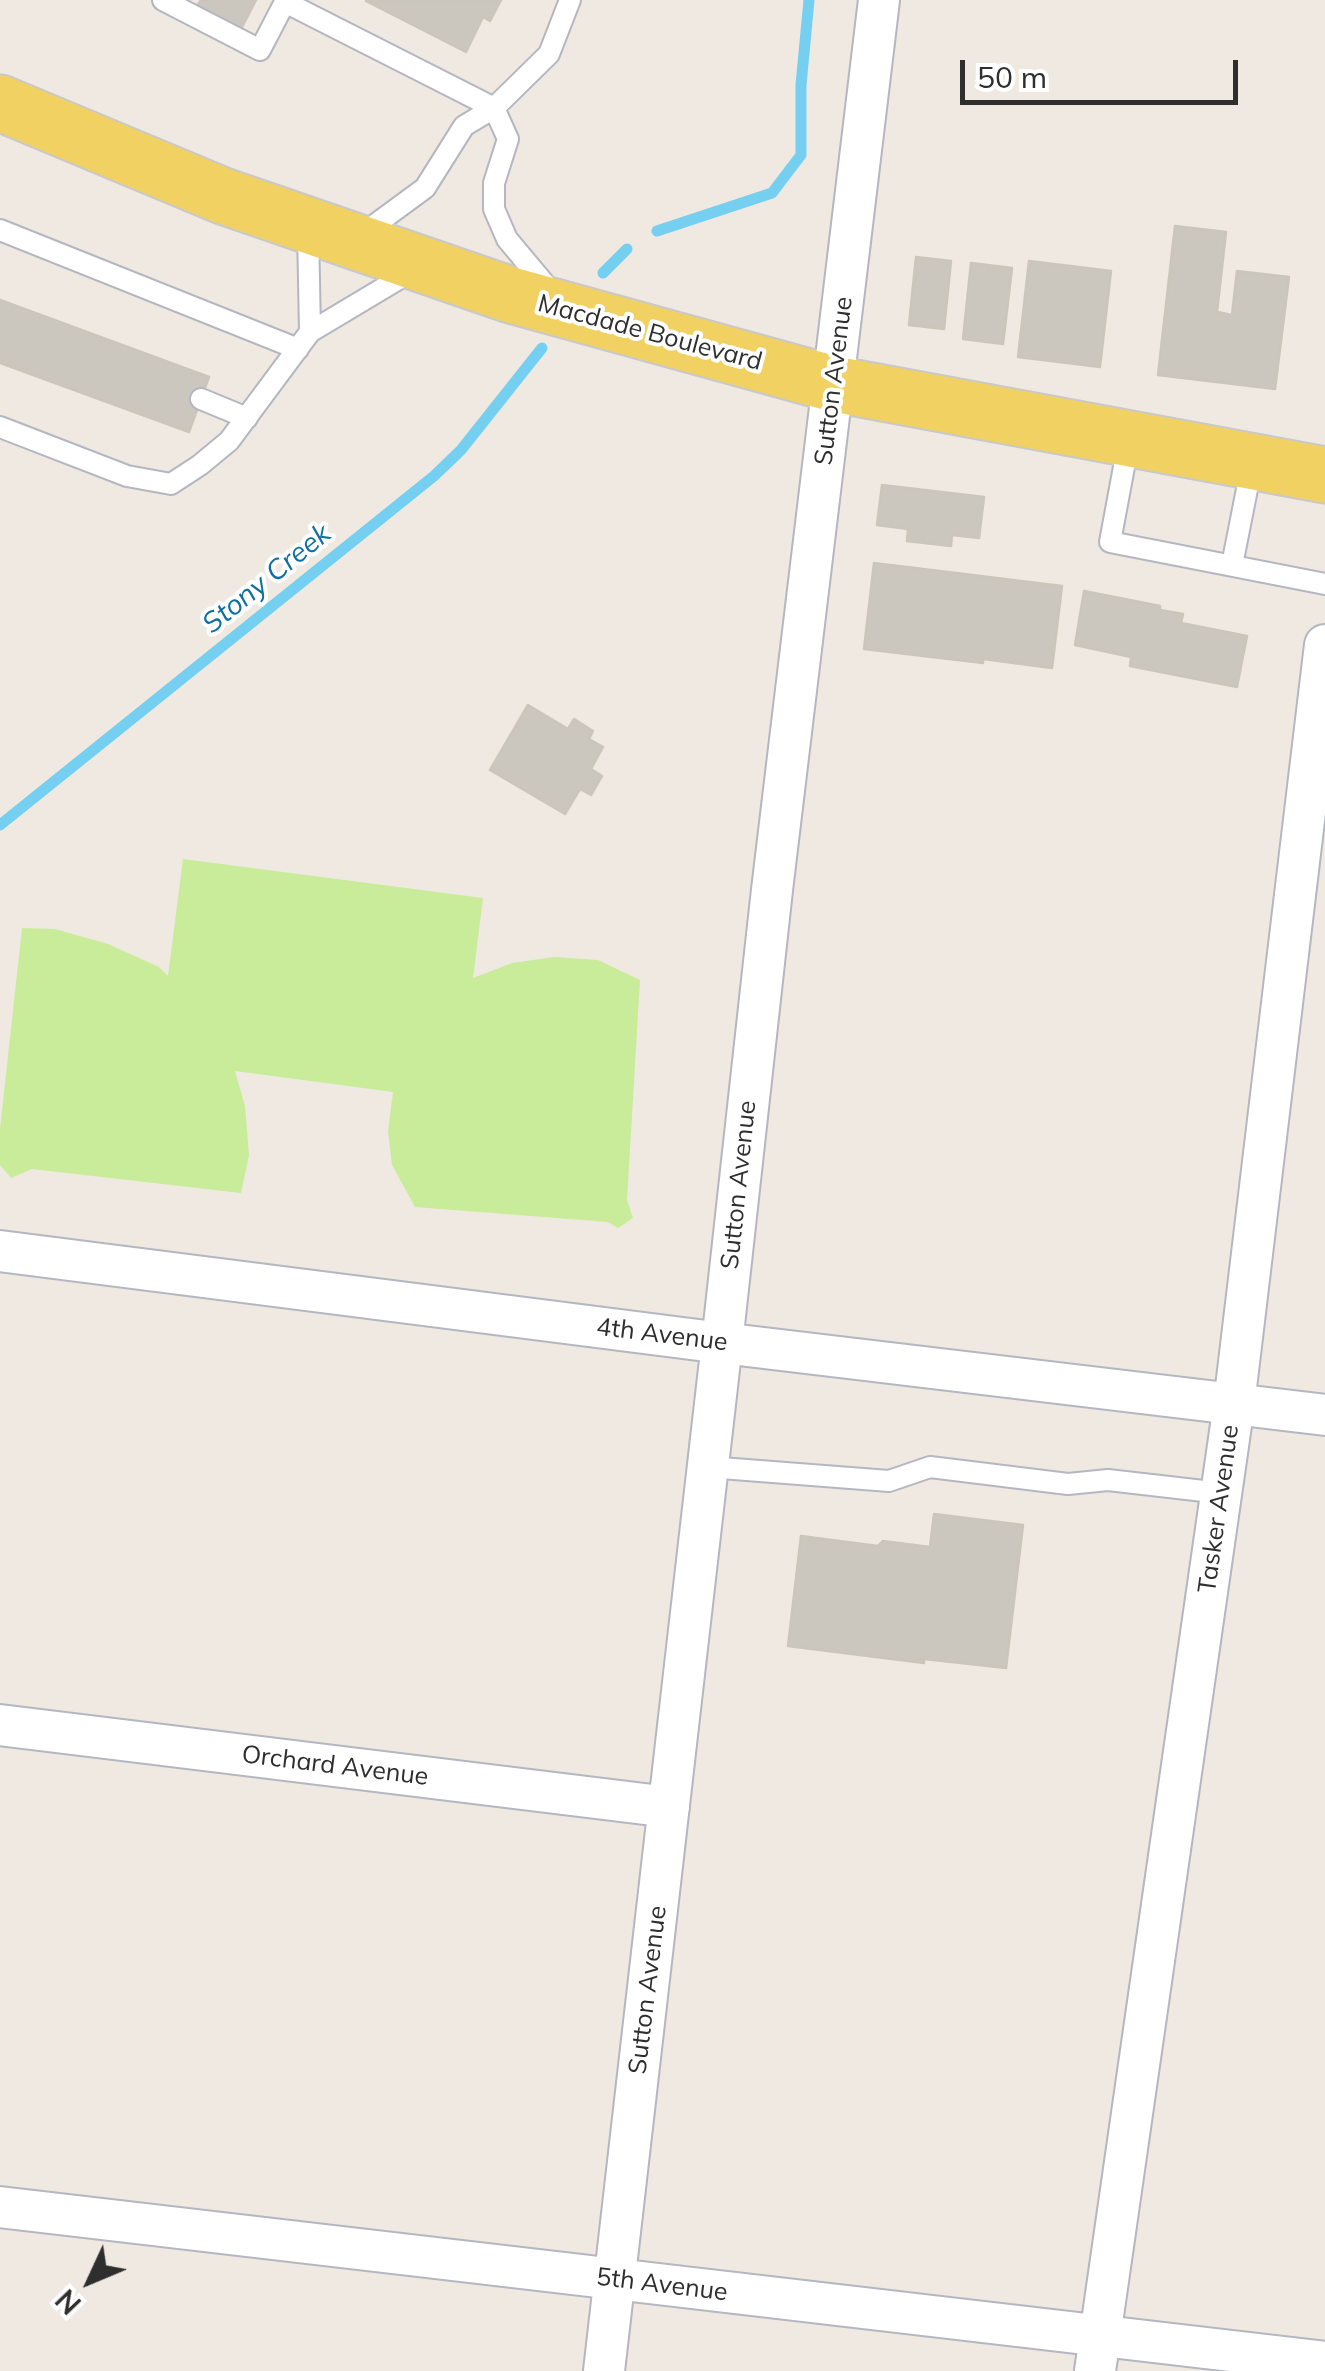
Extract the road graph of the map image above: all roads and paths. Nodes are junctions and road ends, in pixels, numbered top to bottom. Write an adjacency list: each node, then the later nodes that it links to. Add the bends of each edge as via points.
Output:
1 (162, 0): 4 (lane, via 260,50)
2 (570, 0): 6 (lane, via 549,54)
3 (879, 0): 12 (street, Sutton Avenue)
4 (285, 1): 6 (lane)
5 (0, 102): 8 (main road, Macdade Boulevard)
6 (494, 108): 8 (lane, via 464,126 425,188); 10 (lane, via 508,139 494,182 494,210 507,239)
7 (0, 230): 11 (lane)
8 (330, 234): 9 (main road, Macdade Boulevard); 11 (lane)
9 (423, 265): 10 (main road, Macdade Boulevard); 11 (lane)
10 (567, 311): 12 (main road, Macdade Boulevard)
11 (304, 341): 14 (lane)
12 (834, 384): 16 (main road, Macdade Boulevard); 23 (street, Sutton Avenue)
13 (201, 399): 14 (lane)
14 (248, 418): 15 (lane, via 229,441 171,484 127,476)
15 (0, 427)
16 (1130, 439): 17 (main road, Macdade Boulevard); 19 (lane, via 1110,542)
17 (1252, 462): 18 (main road, Macdade Boulevard); 19 (lane)
18 (1325, 475)
19 (1232, 565): 20 (lane)
20 (1325, 584)
21 (1325, 645): 24 (street, Tasker Avenue)
22 (0, 1250): 23 (street, 4th Avenue)
23 (722, 1343): 24 (street, 4th Avenue); 26 (street, Sutton Avenue)
24 (1234, 1404): 25 (street, 4th Avenue); 27 (street, Tasker Avenue)
25 (1325, 1415)
26 (708, 1466): 27 (lane, via 890,1481 930,1467); 29 (street, Sutton Avenue)
27 (1221, 1493): 32 (street, Tasker Avenue)
28 (0, 1726): 29 (street, Orchard Avenue)
29 (669, 1807): 31 (street, Sutton Avenue)
30 (0, 2207): 31 (street, 5th Avenue)
31 (615, 2279): 32 (street, 5th Avenue); 34 (street, Sutton Avenue)
32 (1097, 2353): 33 (street, 5th Avenue)
33 (1325, 2362)
34 (604, 2371)

